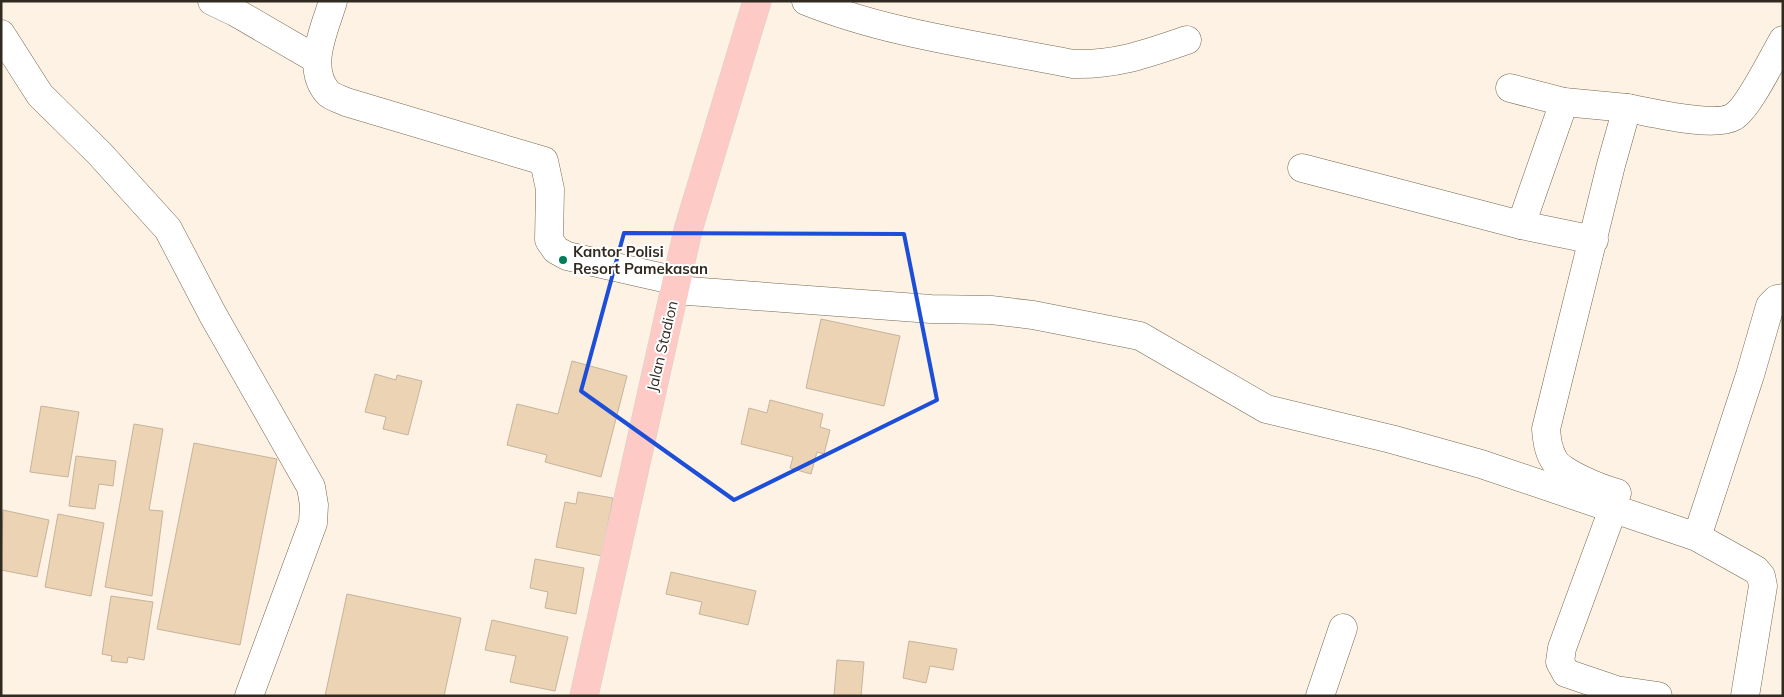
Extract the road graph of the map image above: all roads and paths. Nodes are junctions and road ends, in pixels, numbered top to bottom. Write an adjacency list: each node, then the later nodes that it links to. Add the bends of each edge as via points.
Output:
1 (212, 1): 8 (street)
2 (333, 1): 8 (street)
3 (757, 1): 15 (main road, Jalan Stadion, via 688,230)
4 (806, 1): 6 (street, via 892,28 1073,64 1124,61)
5 (1, 34): 21 (street, via 40,95 100,154 168,229 311,487 313,524)
6 (1187, 40)
7 (1783, 40): 11 (street, via 1745,105 1734,117 1716,122)
8 (316, 59): 15 (street, via 319,76 328,93 346,102 544,161 550,190 550,240 556,250 566,256)
9 (1510, 88): 10 (street)
10 (1564, 102): 11 (street); 13 (street)
11 (1628, 108): 14 (street)
12 (1302, 168): 13 (street)
13 (1521, 225): 14 (street)
14 (1594, 240): 18 (street, via 1546,429 1548,447 1555,462 1604,489)
15 (676, 285): 17 (street, via 931,309 991,310 1126,332 1156,342 1266,409 1472,462); 22 (main road, Jalan Stadion)
16 (1783, 298): 19 (street, via 1770,306)
17 (1614, 509): 19 (street); 24 (street, via 1562,648 1560,662 1566,672 1616,690)
18 (1679, 512)
19 (1697, 537): 25 (street, via 1756,570 1761,576 1763,586)
20 (1343, 628): 23 (street)
21 (249, 696)
22 (584, 696)
23 (1320, 696)
24 (1658, 696)
25 (1745, 696)

